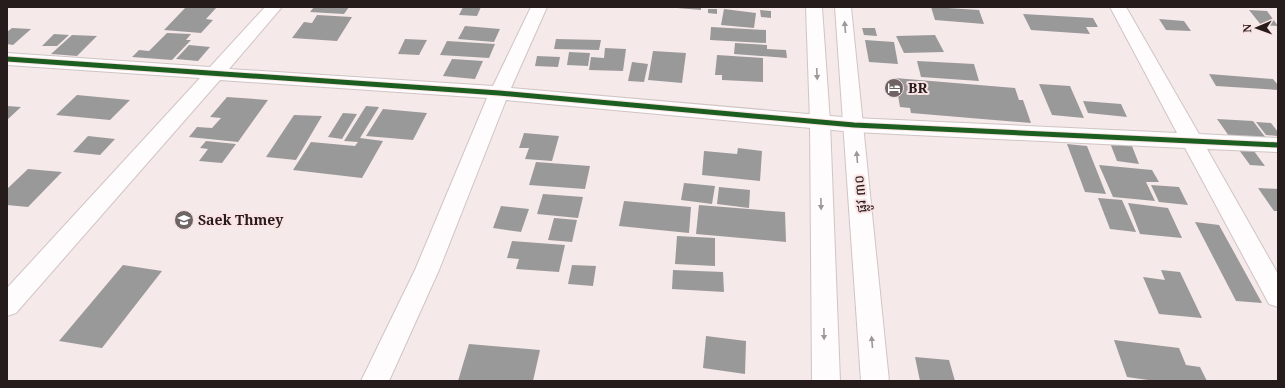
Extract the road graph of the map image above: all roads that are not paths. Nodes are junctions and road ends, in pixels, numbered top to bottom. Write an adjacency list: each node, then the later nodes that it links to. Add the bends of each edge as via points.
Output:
1 (274, 7): 7 (street)
2 (539, 7): 8 (street)
3 (814, 7): 9 (street, one-way to 9)
4 (843, 7): 10 (street, ផ្លូវ ៣០, one-way to 4)
5 (1118, 7): 11 (street)
6 (7, 59): 7 (street)
7 (215, 74): 8 (street); 14 (street)
8 (499, 93): 9 (street); 15 (street, via 427,270)
9 (820, 122): 10 (street); 16 (street, one-way to 16)
10 (854, 125): 11 (street); 17 (street, ផ្លូវ ៣០, one-way to 10)
11 (1193, 141): 12 (street); 13 (street)
12 (1278, 145)
13 (1278, 297)
14 (7, 305)
15 (375, 381)
16 (826, 381)
17 (875, 381)

